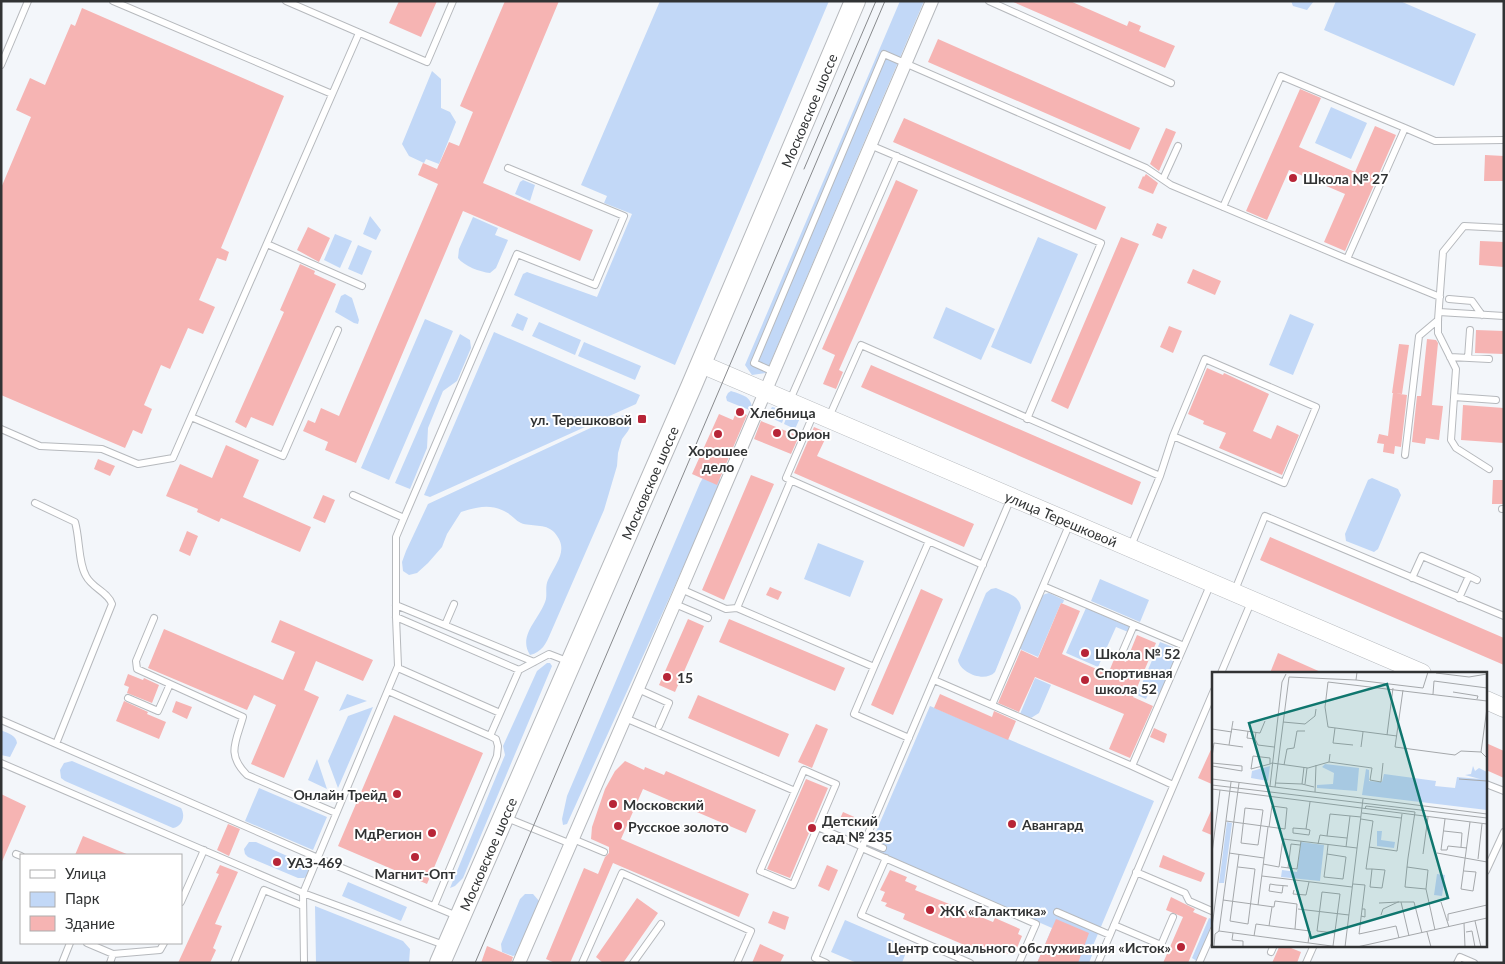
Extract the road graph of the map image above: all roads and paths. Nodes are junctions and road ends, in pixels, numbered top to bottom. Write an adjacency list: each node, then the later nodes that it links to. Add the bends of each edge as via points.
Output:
1 (28, 1): 10 (lane)
2 (113, 1): 12 (lane)
3 (286, 1): 8 (lane)
4 (453, 1): 8 (lane, via 426,62)
5 (855, 1): 36 (main road, Московское шоссе)
6 (932, 1): 9 (street)
7 (989, 1): 11 (lane)
8 (359, 33): 12 (lane)
9 (905, 63): 15 (street); 19 (lane, via 1141,166); 37 (lane, via 884,54 754,364)
10 (1, 65)
11 (1171, 83)
12 (332, 94): 22 (lane)
13 (1405, 128): 14 (lane, via 1435,140); 20 (lane, via 1281,76); 23 (lane)
14 (1504, 140)
15 (870, 145): 17 (lane); 37 (street)
16 (1178, 146): 19 (lane)
17 (897, 156): 41 (lane); 44 (lane, via 1101,243)
18 (508, 168): 54 (lane, via 624,216 595,285 517,254)
19 (1163, 179): 20 (lane)
20 (1223, 207): 23 (lane)
21 (1504, 228): 25 (lane, via 1464,226 1443,252)
22 (267, 244): 24 (lane); 43 (lane)
23 (1347, 259): 25 (lane)
24 (362, 286)
25 (1440, 297): 27 (lane)
26 (1449, 299): 28 (lane, via 1472,301)
27 (1439, 312): 28 (lane); 30 (lane)
28 (1482, 315): 29 (lane)
29 (1504, 316)
30 (1438, 320): 33 (lane, via 1438,333); 47 (lane, via 1419,336)
31 (338, 330): 43 (lane, via 282,456)
32 (1470, 330): 34 (lane)
33 (1450, 357): 34 (lane); 39 (lane, via 1456,369)
34 (1468, 358): 35 (lane)
35 (1489, 359)
36 (701, 364): 38 (street, улица Терешковой); 81 (main road, Московское шоссе)
37 (774, 372): 38 (street)
38 (766, 391): 41 (street, улица Терешковой); 64 (street)
39 (1454, 397): 40 (lane); 48 (lane, via 1451,440 1456,448)
40 (1496, 400)
41 (789, 402): 42 (street, улица Терешковой)
42 (821, 415): 44 (lane, via 860,346); 50 (lane, via 786,478); 52 (street, улица Терешковой)
43 (191, 417): 45 (lane, via 173,458 138,464 102,449 40,446)
44 (1027, 419): 49 (lane)
45 (1, 429)
46 (1173, 436): 46 (lane, via 1205,359 1316,407 1284,483); 49 (lane)
47 (1405, 455)
48 (1489, 469)
49 (1160, 476): 57 (lane)
50 (791, 480): 56 (lane); 71 (lane)
51 (353, 495): 54 (lane)
52 (1012, 497): 55 (street, улица Терешковой); 58 (lane)
53 (35, 503): 102 (lane, via 75,522 84,573 112,604)
54 (404, 518): 70 (lane, via 396,537)
55 (1070, 522): 57 (street, улица Терешковой); 63 (lane)
56 (929, 541): 58 (lane); 82 (lane)
57 (1130, 548): 62 (street, улица Терешковой)
58 (983, 564): 87 (lane)
59 (1468, 576): 60 (lane, via 1422,556); 61 (lane); 66 (lane)
60 (1412, 578): 65 (lane, via 1266,516); 66 (lane)
61 (1477, 580)
62 (1211, 582): 65 (street, улица Терешковой); 78 (lane)
63 (1043, 586): 77 (lane); 94 (lane)
64 (681, 589): 69 (street); 71 (lane, via 726,609)
65 (1234, 592): 67 (street, улица Терешковой)
66 (1460, 598): 72 (lane)
67 (1252, 600): 85 (lane); 86 (street, улица Терешковой)
68 (454, 604): 76 (lane)
69 (675, 604): 75 (lane); 89 (street)
70 (396, 605): 73 (lane); 76 (lane)
71 (737, 608): 82 (lane)
72 (1504, 616)
73 (396, 617): 83 (lane); 84 (lane)
74 (154, 618): 88 (lane, via 136,661 137,669)
75 (708, 618)
76 (445, 625): 80 (lane)
77 (1134, 625): 78 (lane); 79 (lane)
78 (1184, 646): 104 (lane)
79 (1121, 655)
80 (534, 662): 81 (lane, via 549,654); 84 (lane)
81 (571, 663): 110 (main road, Московское шоссе)
82 (874, 667): 101 (lane, via 854,714)
83 (398, 668): 90 (lane); 96 (lane)
84 (518, 670): 96 (lane)
85 (1221, 672)
86 (1420, 672)
87 (934, 680): 94 (lane); 101 (lane)
88 (170, 684): 92 (lane, via 158,711); 109 (lane, via 243,716 233,752 247,775)
89 (638, 689): 97 (street); 99 (lane, via 669,703)
90 (388, 691): 100 (lane); 109 (lane)
91 (1212, 695): 105 (lane)
92 (128, 698)
93 (1488, 701): 95 (street)
94 (992, 705): 104 (lane)
95 (1504, 708)
96 (500, 713): 100 (lane)
97 (625, 718): 107 (lane); 113 (street)
98 (1, 720): 102 (lane)
99 (659, 726)
100 (490, 736): 125 (lane, via 496,739 497,756)
101 (909, 738): 114 (lane)
102 (56, 744): 118 (lane)
103 (1, 763): 116 (lane)
104 (1132, 766): 105 (lane)
105 (1174, 785): 121 (lane)
106 (1488, 785): 108 (lane)
107 (795, 791): 111 (lane, via 804,770 836,784); 111 (lane, via 760,871 793,885)
108 (1504, 791)
109 (336, 813): 118 (lane)
110 (504, 817): 113 (lane); 128 (main road, Московское шоссе)
111 (818, 827): 114 (lane)
112 (1504, 832): 120 (lane)
113 (572, 842): 117 (lane); 146 (street)
114 (864, 845): 115 (lane); 119 (lane); 150 (lane, via 815,958)
115 (883, 848)
116 (204, 850): 122 (lane); 123 (lane)
117 (604, 852)
118 (318, 858): 122 (lane); 125 (lane)
119 (886, 858): 151 (lane, via 861,916); 152 (lane, via 1036,924)
120 (1488, 867)
121 (1136, 872): 126 (lane, via 1184,893 1190,901); 131 (lane)
122 (303, 893): 124 (lane); 141 (lane)
123 (182, 900)
124 (303, 906): 144 (lane, via 264,890); 145 (lane)
125 (434, 906): 128 (lane)
126 (1212, 911)
127 (1058, 912): 133 (lane)
128 (460, 917): 141 (main road, Московское шоссе)
129 (1173, 917): 131 (lane, via 1161,945)
130 (661, 924): 148 (lane)
131 (1114, 925): 133 (lane)
132 (1212, 934): 154 (lane)
133 (1110, 935): 153 (lane)
134 (70, 944): 142 (lane)
135 (89, 944): 140 (lane)
136 (163, 944): 140 (lane, via 160,950)
137 (1274, 946): 139 (lane)
138 (1314, 946): 155 (lane)
139 (1271, 952)
140 (114, 954): 143 (lane)
141 (444, 955)
142 (62, 963)
143 (110, 963)
144 (234, 963)
145 (304, 963)
146 (520, 963)
147 (582, 963): 149 (lane, via 622,873 751,931)
148 (634, 963)
149 (737, 963)
150 (826, 963)
151 (970, 963)
152 (1019, 963)
153 (1098, 963)
154 (1200, 963)
155 (1306, 963)
156 (1457, 963): 157 (lane, via 1460,956)
157 (1474, 963)

